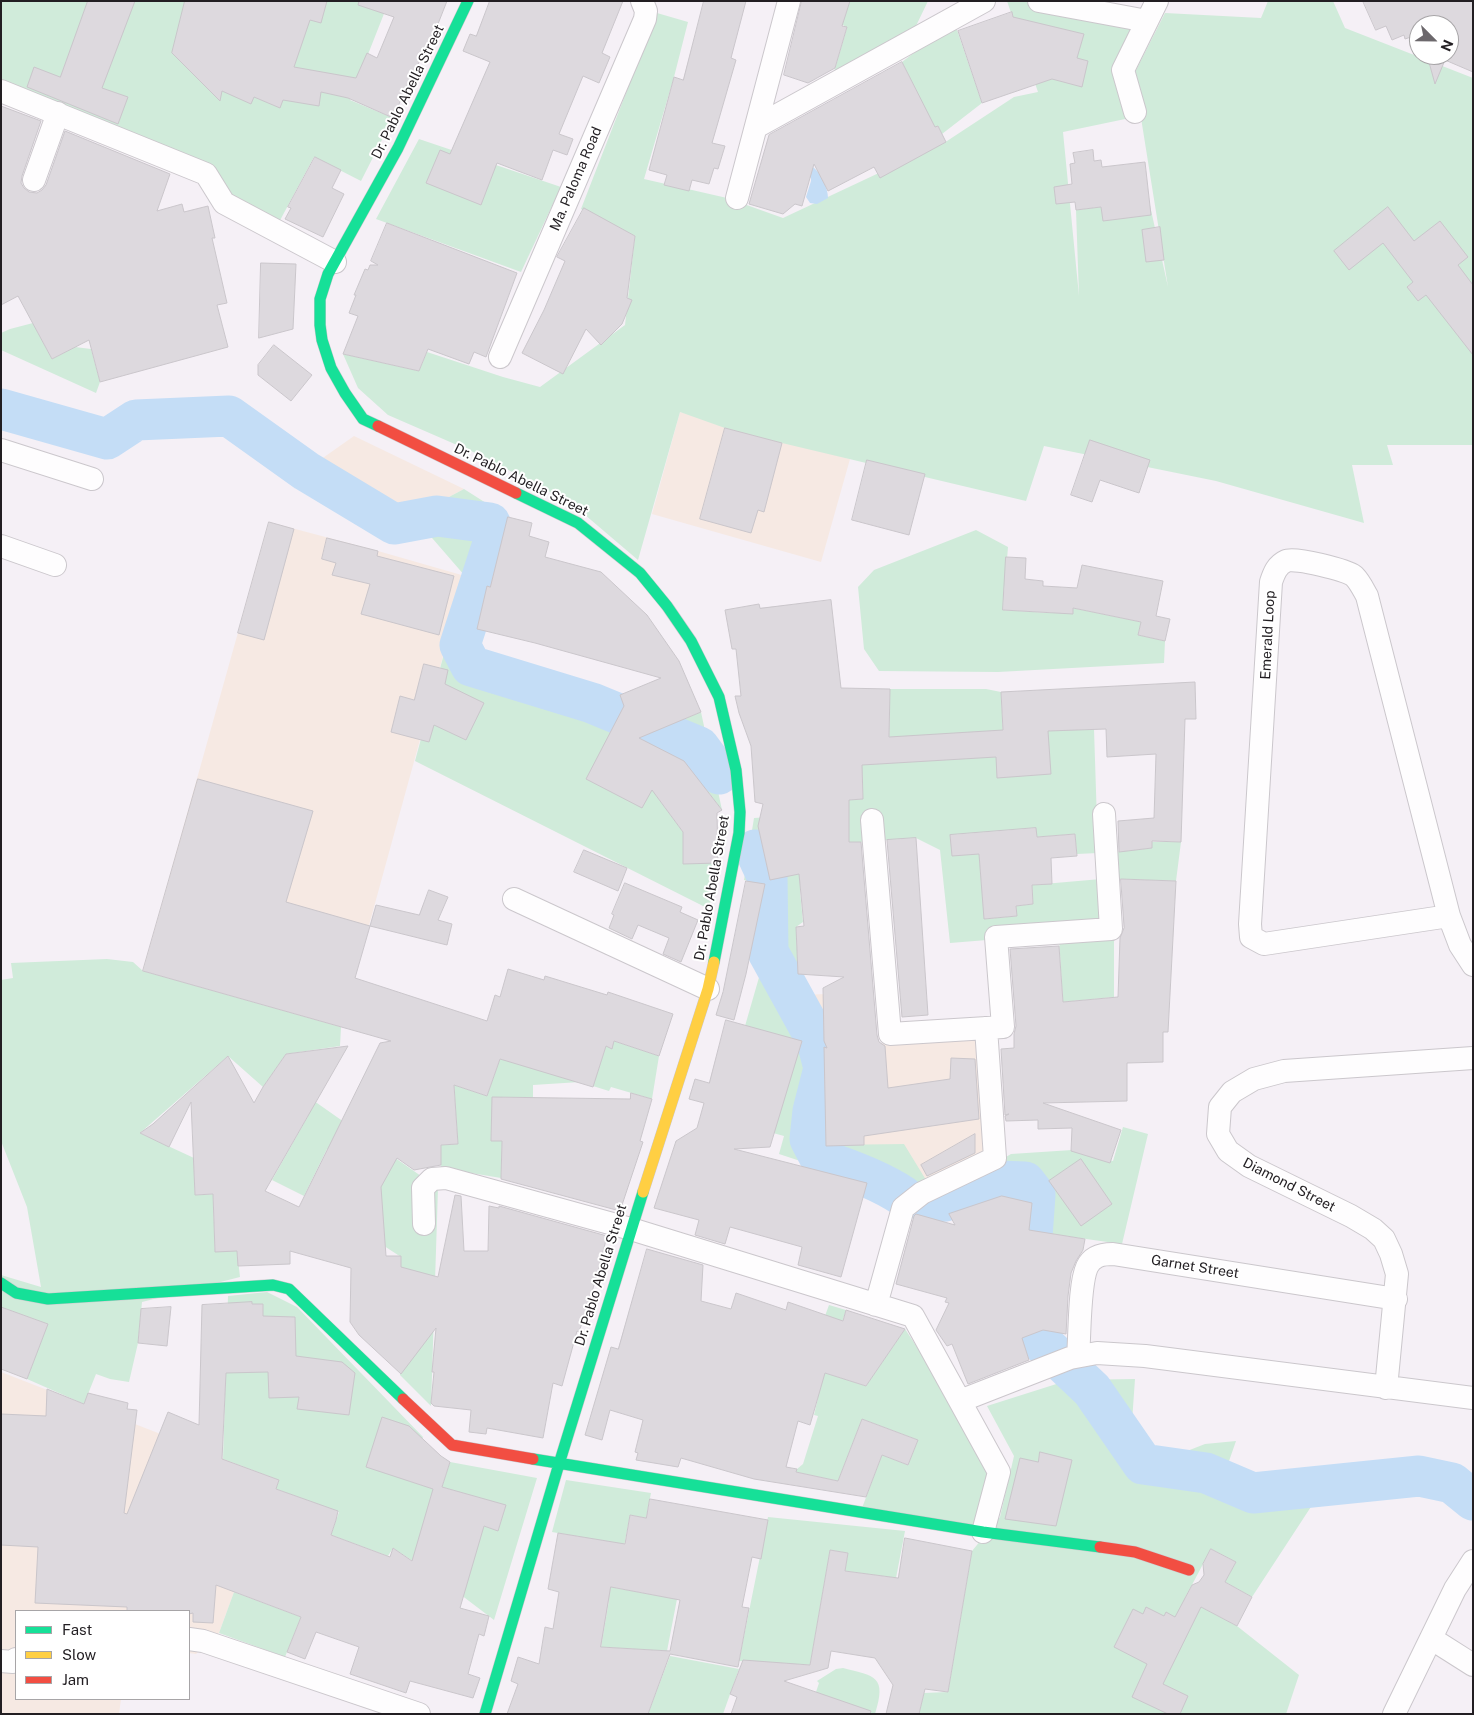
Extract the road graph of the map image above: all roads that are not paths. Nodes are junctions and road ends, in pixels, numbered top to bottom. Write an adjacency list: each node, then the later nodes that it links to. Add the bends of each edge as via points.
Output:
1 (468, 1): 13 (street, Dr. Pablo Abella Street, via 386,171)
2 (642, 1): 14 (street, Ma. Paloma Road, via 645,19)
3 (790, 1): 10 (street)
4 (984, 1): 10 (street)
5 (1039, 1): 6 (street)
6 (1152, 11): 8 (street, via 1124,70)
7 (1, 91): 9 (street)
8 (1136, 112)
9 (58, 113): 11 (street); 13 (street, via 206,174 224,203)
10 (756, 127): 12 (street)
11 (34, 180)
12 (737, 198)
13 (335, 262): 24 (street, Dr. Pablo Abella Street, via 323,286 319,308 327,362 363,419 578,523 640,573 667,606 706,669 719,697 736,770 740,812 726,906)
14 (500, 356)
15 (1, 450): 16 (street)
16 (92, 479)
17 (1, 546): 18 (street)
18 (55, 564)
19 (1104, 814): 25 (street, via 1111,930 996,937 1003,1027)
20 (872, 820): 25 (street, via 890,1034)
21 (514, 899): 24 (street)
22 (1449, 916): 22 (street, Emerald Loop, via 1367,596 1352,575 1308,562 1288,560 1274,571 1271,582 1251,937 1264,944); 23 (street, Emerald Loop, via 1460,945)
23 (1473, 965)
24 (708, 990): 28 (street, Dr. Pablo Abella Street)
25 (986, 1028): 31 (street, via 995,1158 922,1193 903,1208)
26 (1473, 1058): 30 (street, Diamond Street, via 1284,1071 1254,1079 1232,1092 1220,1107 1218,1134 1228,1152 1249,1166 1351,1216 1384,1239 1397,1274)
27 (424, 1224): 28 (street, via 423,1188 432,1179 446,1178)
28 (631, 1229): 31 (street); 36 (street, Dr. Pablo Abella Street)
29 (1, 1283): 36 (street, via 15,1293 48,1299 273,1285 290,1289 452,1445)
30 (1396, 1299): 32 (street, Garnet Street, via 1102,1254 1087,1266); 33 (street, Diamond Street)
31 (876, 1305): 35 (street, via 913,1316)
32 (1067, 1359): 33 (street, via 1118,1353); 35 (street)
33 (1386, 1388): 34 (street)
34 (1473, 1398)
35 (960, 1401): 37 (street, via 999,1472)
36 (559, 1464): 37 (street); 46 (street, Dr. Pablo Abella Street)
37 (983, 1532): 39 (street, via 1135,1552)
38 (1473, 1560): 41 (street, via 1455,1589)
39 (1189, 1570)
40 (190, 1639): 45 (street, via 203,1640)
41 (1432, 1639): 44 (street); 47 (street)
42 (15, 1660): 43 (street)
43 (1, 1661)
44 (1473, 1665)
45 (419, 1714)
46 (485, 1714)
47 (1394, 1714)

